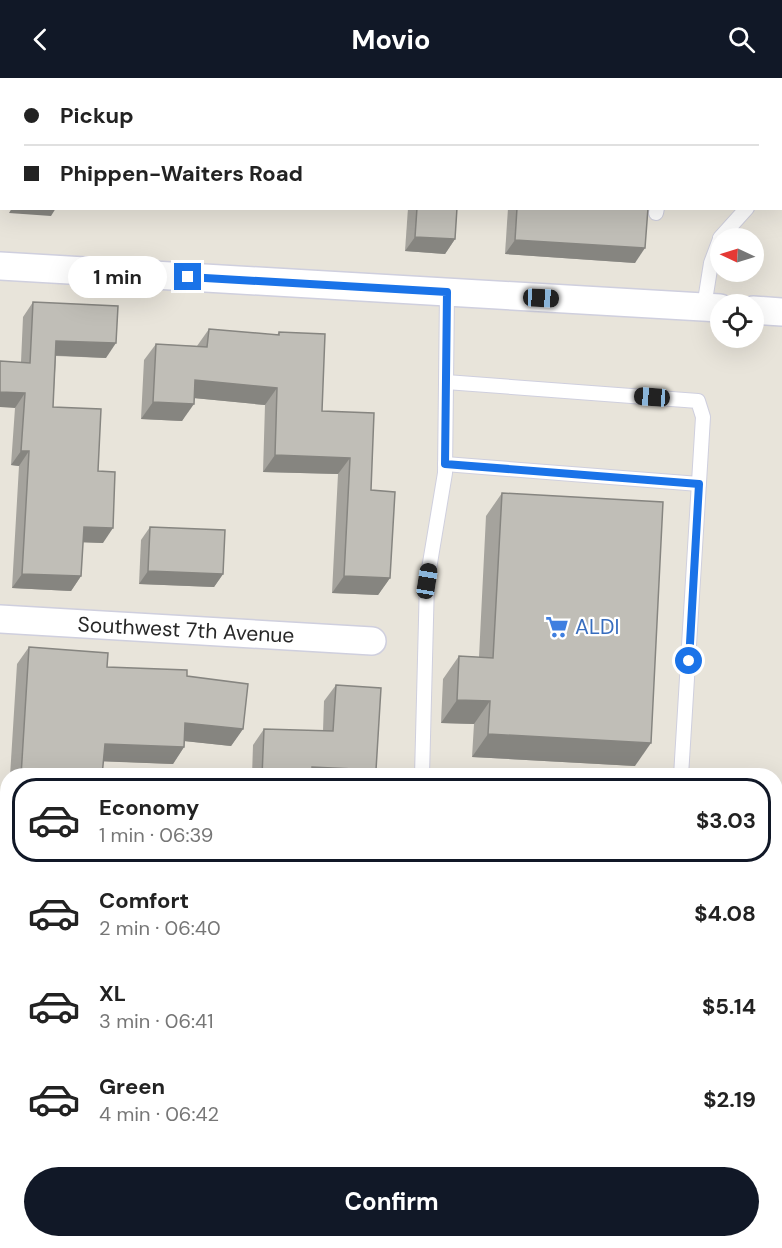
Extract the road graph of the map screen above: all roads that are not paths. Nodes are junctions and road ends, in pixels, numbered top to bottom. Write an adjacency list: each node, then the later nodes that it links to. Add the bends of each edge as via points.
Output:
1 (745, 210): 2 (lane)
2 (730, 228)
3 (0, 266): 4 (street)
4 (447, 292): 5 (street); 8 (lane)
5 (710, 308)
6 (764, 311): 7 (street)
7 (782, 312)
8 (446, 382): 9 (lane); 10 (lane, via 698,401 703,417)
9 (445, 464): 10 (lane); 13 (lane, via 427,581)
10 (699, 484): 14 (lane)
11 (0, 619): 12 (street, Southwest 7th Avenue)
12 (372, 641)
13 (422, 768)
14 (681, 768)

